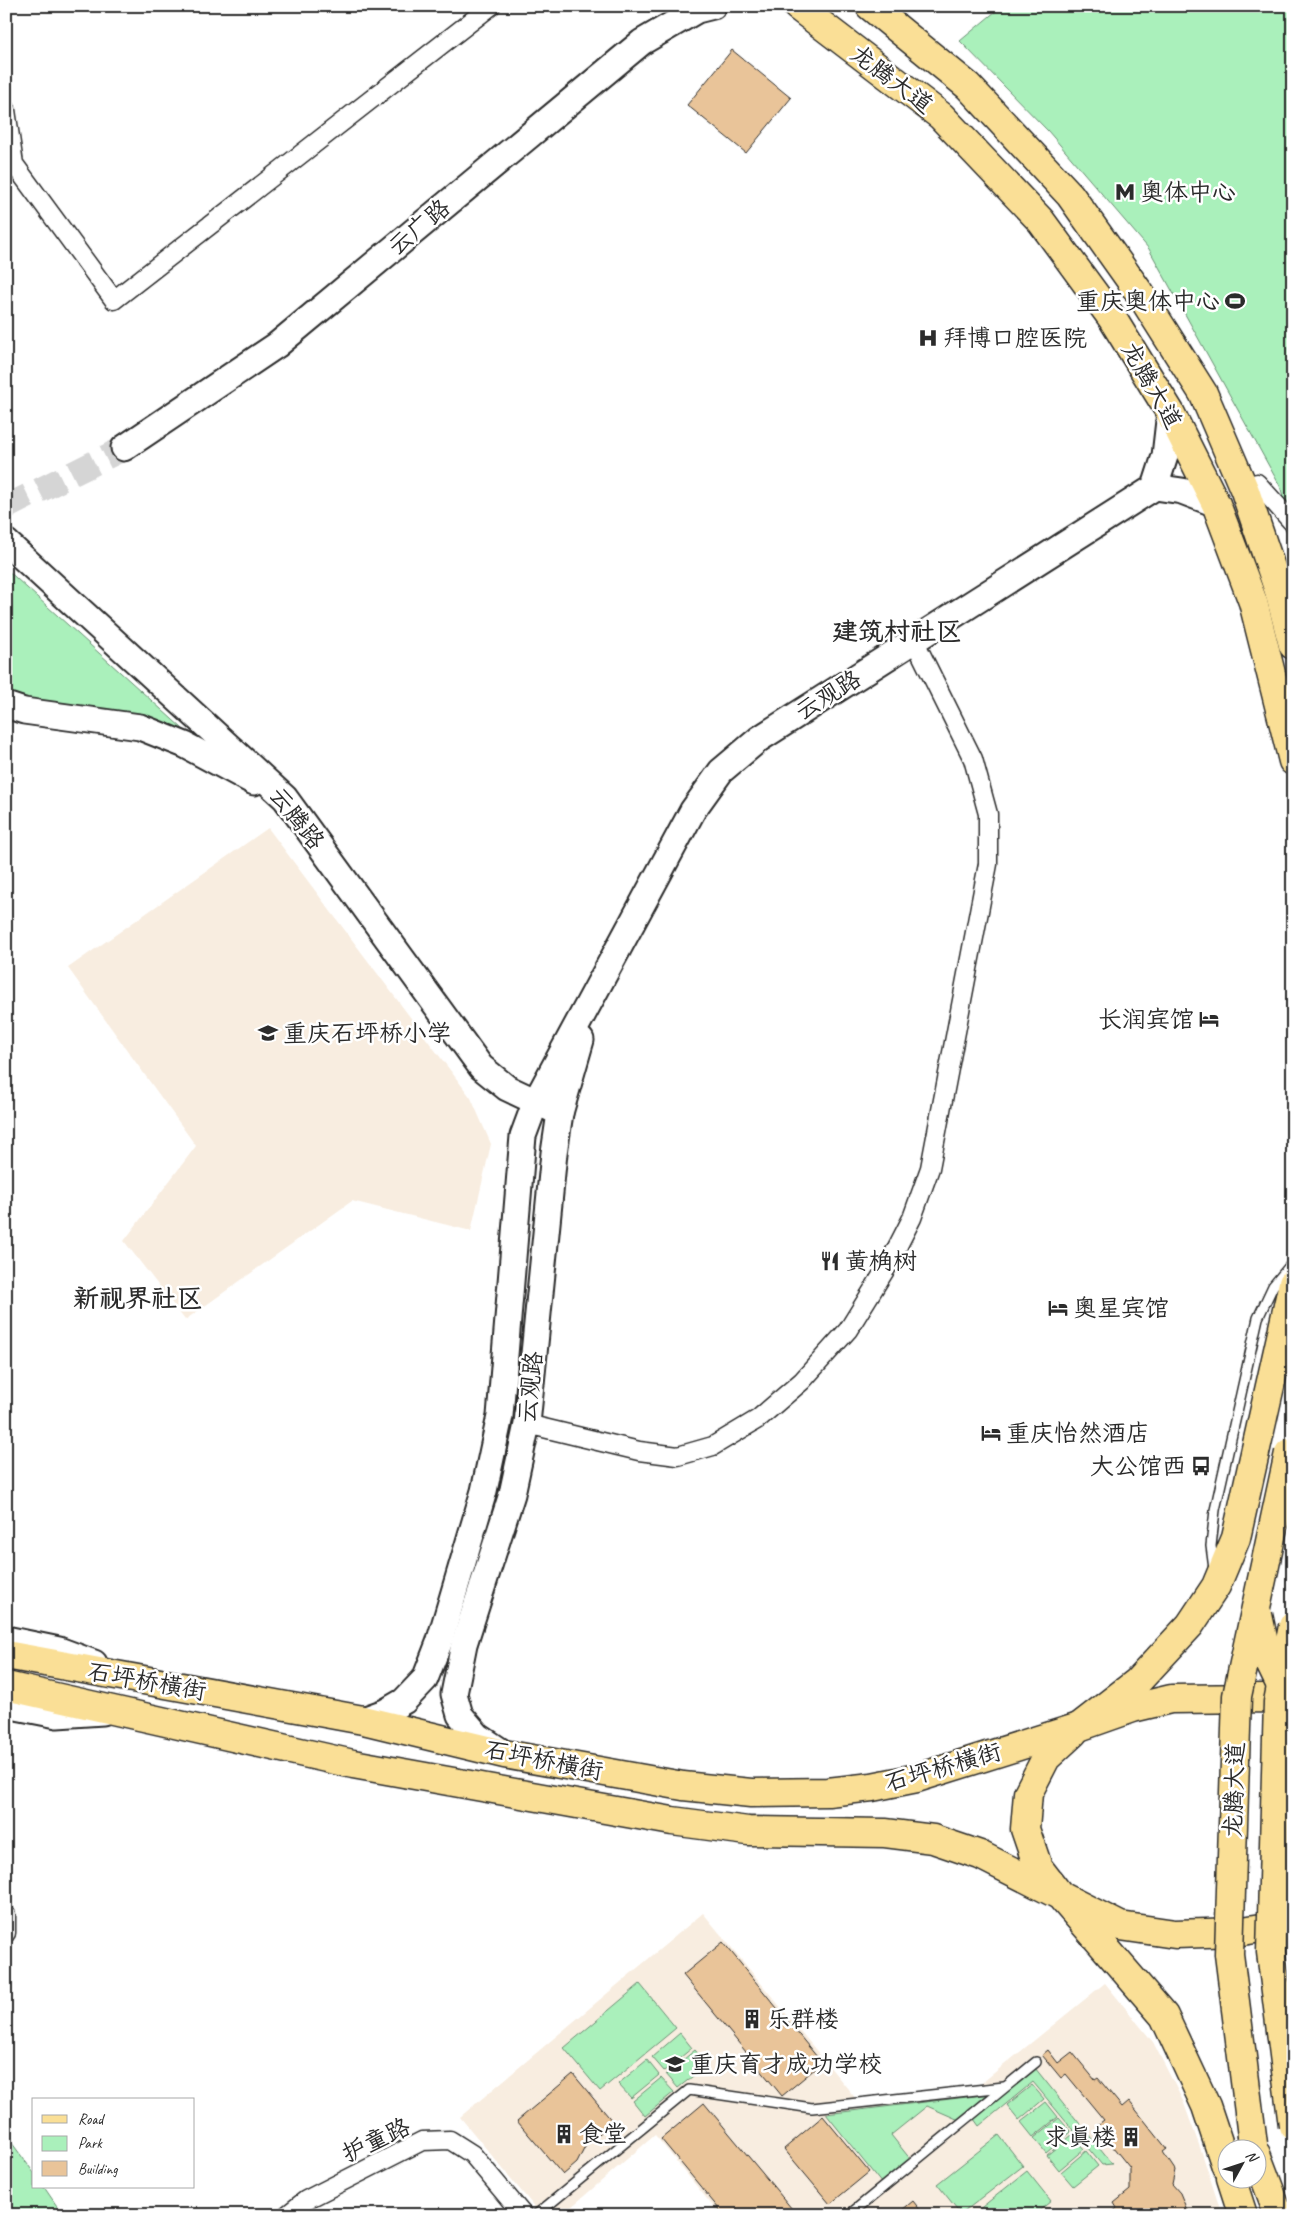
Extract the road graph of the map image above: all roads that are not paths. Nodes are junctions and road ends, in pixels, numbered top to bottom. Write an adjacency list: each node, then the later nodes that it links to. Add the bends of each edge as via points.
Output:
1 (491, 6): 5 (street, via 114,300 14,164)
2 (797, 6): 7 (main road, 龙腾大道, via 941,116 1041,221 1112,318)
3 (870, 6): 6 (main road, 龙腾大道, via 968,86 1070,195 1141,295)
4 (696, 7): 8 (street, 云广路, via 642,42 276,345)
5 (6, 110)
6 (1203, 393): 9 (main road); 16 (main road, 龙腾大道, via 1245,491 1279,591)
7 (1170, 412): 10 (street, via 1165,456); 11 (main road, 龙腾大道)
8 (124, 448)
9 (1257, 483): 12 (street); 14 (main road)
10 (1155, 487): 11 (street, via 1182,491); 15 (street, 云观路)
11 (1216, 504): 18 (main road, 龙腾大道, via 1253,602)
12 (1293, 523)
13 (6, 542): 19 (street, 云腾路)
14 (1293, 585)
15 (914, 640): 20 (street, 云观路, via 759,739 721,772 693,810); 25 (street, via 973,759 988,814 988,864 930,1168 912,1218 887,1267 848,1330 802,1382 758,1419 713,1446 678,1456 639,1452)
16 (1293, 645)
17 (6, 705): 19 (street, via 24,711 140,727 185,746)
18 (1293, 761)
19 (285, 798): 21 (street, 云腾路, via 481,1067 507,1088)
20 (595, 994): 21 (street, 云观路); 22 (street, 云观路)
21 (536, 1102): 22 (street, 云腾路); 33 (street, 云观路, via 523,1136 500,1416 484,1491 440,1643)
22 (560, 1113): 25 (street, 云观路)
23 (1293, 1262): 27 (lane, via 1274,1286 1258,1318 1215,1510 1211,1546)
24 (1293, 1284): 27 (main road, via 1236,1538)
25 (527, 1424): 35 (street, 云观路, via 512,1494 464,1644)
26 (1291, 1445): 28 (main road, 龙腾大道, bridge)
27 (1216, 1586): 41 (main road, via 1190,1625 1137,1682)
28 (1256, 1606): 39 (main road, bridge, via 1267,1657); 51 (main road, 龙腾大道, bridge, via 1237,1696 1229,1954)
29 (1293, 1626): 49 (main road, 龙腾大道, bridge, via 1278,1702 1271,1952)
30 (6, 1639): 32 (street, via 59,1650)
31 (6, 1655): 32 (main road, 石坪桥横街)
32 (136, 1679): 40 (main road, 石坪桥横街)
33 (425, 1679): 35 (street, via 436,1694); 40 (street, 云观路, via 404,1701)
34 (6, 1686): 38 (main road, 石坪桥横街)
35 (454, 1694): 42 (street, via 460,1715 478,1736)
36 (6, 1705): 38 (street, via 57,1715)
37 (1293, 1705): 41 (main road, 石坪桥横街, via 1265,1698 1171,1699)
38 (124, 1711): 43 (main road, 石坪桥横街, via 353,1764 672,1821 748,1830 885,1833 933,1839 980,1855)
39 (1293, 1711)
40 (363, 1720): 42 (main road, 石坪桥横街)
41 (1079, 1727): 42 (main road, 石坪桥横街, via 917,1778 828,1792 751,1793 682,1786); 43 (main road, via 1046,1758 1028,1793 1025,1829 1038,1867)
42 (504, 1754)
43 (1063, 1899): 45 (main road, 石坪桥横街, via 1120,1926 1176,1934 1236,1932); 50 (main road, via 1164,2016 1206,2106)
44 (6, 1915): 46 (street)
45 (1293, 1923)
46 (6, 1933)
47 (1036, 2062): 48 (lane)
48 (1004, 2088): 56 (lane, via 812,2108 689,2090); 57 (lane)
49 (1293, 2126)
50 (1217, 2138)
51 (1253, 2138)
52 (1266, 2181): 59 (main road, 龙腾大道)
53 (1235, 2188): 58 (main road)
54 (287, 2215): 55 (street, 护童路, via 306,2200 422,2141 450,2140 472,2154)
55 (523, 2215)
56 (536, 2215)
57 (849, 2215)
58 (1244, 2215)
59 (1279, 2215)

